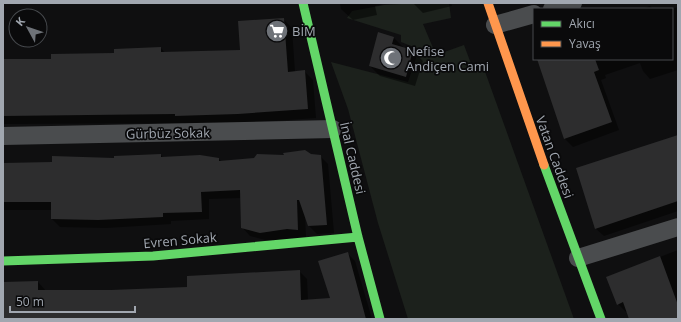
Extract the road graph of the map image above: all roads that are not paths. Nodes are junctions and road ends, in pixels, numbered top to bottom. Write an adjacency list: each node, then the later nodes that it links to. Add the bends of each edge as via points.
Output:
1 (304, 3): 7 (street, İnal Caddesi)
2 (488, 3): 6 (street, Vatan Caddesi)
3 (573, 3): 4 (street)
4 (556, 8)
5 (533, 14): 6 (street)
6 (495, 25): 11 (street, Vatan Caddesi)
7 (333, 129): 8 (street, Gürbüz Sokak); 10 (street, İnal Caddesi)
8 (3, 136)
9 (678, 227): 11 (street)
10 (358, 237): 12 (street, Evren Sokak, via 153,256); 13 (street, İnal Caddesi)
11 (578, 258): 14 (street, Vatan Caddesi)
12 (3, 261)
13 (380, 319)
14 (601, 319)

